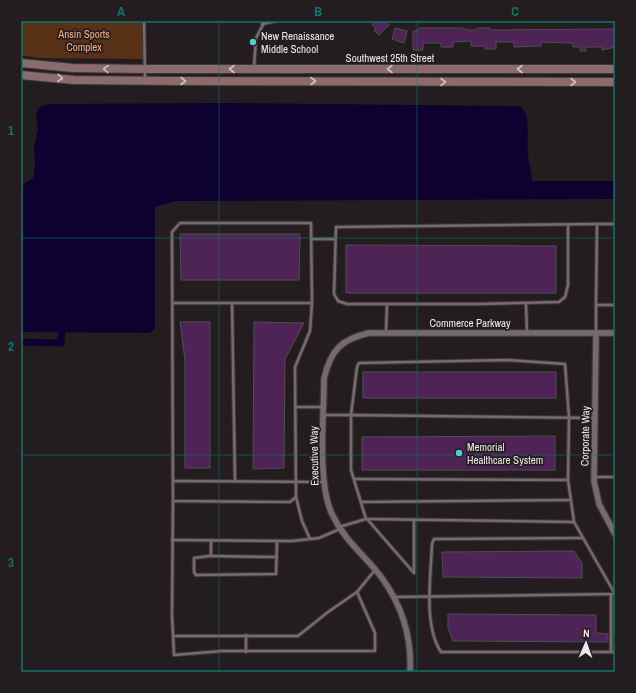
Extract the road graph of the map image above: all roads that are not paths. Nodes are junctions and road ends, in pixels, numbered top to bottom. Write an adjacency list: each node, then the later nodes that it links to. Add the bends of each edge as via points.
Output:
1 (144, 21): 6 (lane)
2 (265, 21): 4 (lane)
3 (276, 21): 4 (lane)
4 (262, 24): 7 (lane, via 256,38)
5 (21, 63): 6 (street, Southwest 25th Street, one-way to 5, via 73,68)
6 (145, 69): 7 (street, Southwest 25th Street, one-way to 6); 10 (lane)
7 (254, 69): 8 (street, Southwest 25th Street, one-way to 7)
8 (615, 69)
9 (21, 75): 10 (street, one-way to 10, via 74,80)
10 (144, 80): 11 (street, one-way to 11)
11 (615, 82)
12 (568, 224): 13 (lane); 16 (lane, via 336,227); 20 (lane, via 568,285 565,297 559,302)
13 (597, 224): 14 (lane); 22 (lane)
14 (615, 224)
15 (312, 239): 16 (lane); 17 (lane); 18 (lane, via 311,223 180,223 172,232)
16 (335, 239): 21 (lane, via 334,294 338,301 347,304)
17 (312, 302): 19 (lane); 29 (lane, via 310,331 295,367)
18 (172, 303): 19 (lane); 39 (lane)
19 (232, 303): 40 (lane)
20 (526, 304): 21 (lane); 25 (lane)
21 (387, 305): 24 (lane)
22 (596, 305): 23 (lane); 26 (lane)
23 (615, 305)
24 (386, 332): 25 (street, Commerce Parkway); 28 (street, Commerce Parkway, via 369,332)
25 (527, 333): 26 (street, Commerce Parkway)
26 (596, 333): 27 (street, Commerce Parkway); 34 (street, Corporate Way)
27 (615, 333)
28 (345, 340): 30 (street, Executive Way, via 334,351 327,364)
29 (296, 407): 30 (lane); 41 (lane)
30 (324, 407): 31 (street, Executive Way)
31 (324, 415): 32 (lane); 42 (street, Executive Way)
32 (351, 415): 33 (lane); 33 (lane, via 359,363 508,360 565,364); 37 (lane, via 351,470)
33 (569, 418): 34 (lane); 38 (lane)
34 (596, 418): 35 (street, Corporate Way)
35 (594, 477): 36 (lane); 51 (street, Corporate Way, via 599,504)
36 (615, 477)
37 (354, 479): 38 (lane); 46 (lane)
38 (568, 480): 44 (lane)
39 (173, 481): 40 (lane); 45 (lane)
40 (235, 481): 41 (lane)
41 (296, 482): 42 (lane); 43 (lane)
42 (324, 482): 50 (street, Executive Way, via 326,497)
43 (296, 497): 45 (lane, via 290,502); 53 (lane)
44 (571, 500): 46 (lane); 49 (lane)
45 (173, 501): 54 (lane)
46 (361, 502): 47 (lane)
47 (366, 519): 48 (lane); 48 (lane, via 414,573); 50 (lane)
48 (414, 520): 49 (lane)
49 (574, 522): 52 (lane)
50 (340, 528): 53 (lane, via 320,538); 59 (street, Executive Way, via 351,545)
51 (615, 534)
52 (583, 538): 61 (lane, via 615,594); 62 (lane, via 434,540)
53 (310, 539): 56 (lane)
54 (172, 540): 55 (lane); 65 (lane)
55 (211, 540): 56 (lane); 57 (lane)
56 (277, 541): 58 (lane)
57 (209, 556): 58 (lane); 58 (lane, via 194,558 196,575 272,575 277,571)
58 (277, 557)
59 (375, 570): 60 (lane); 63 (street, Executive Way)
60 (357, 592): 64 (lane, via 298,636); 66 (lane, via 375,633 375,651)
61 (611, 594): 62 (lane); 67 (lane)
62 (430, 596): 63 (lane); 67 (lane, via 434,642 441,652)
63 (393, 597): 69 (street, Executive Way, via 400,609 409,638)
64 (246, 635): 65 (lane); 66 (lane)
65 (173, 636): 66 (lane, via 174,655)
66 (246, 652)
67 (611, 652): 68 (lane)
68 (615, 652)
69 (410, 672)

